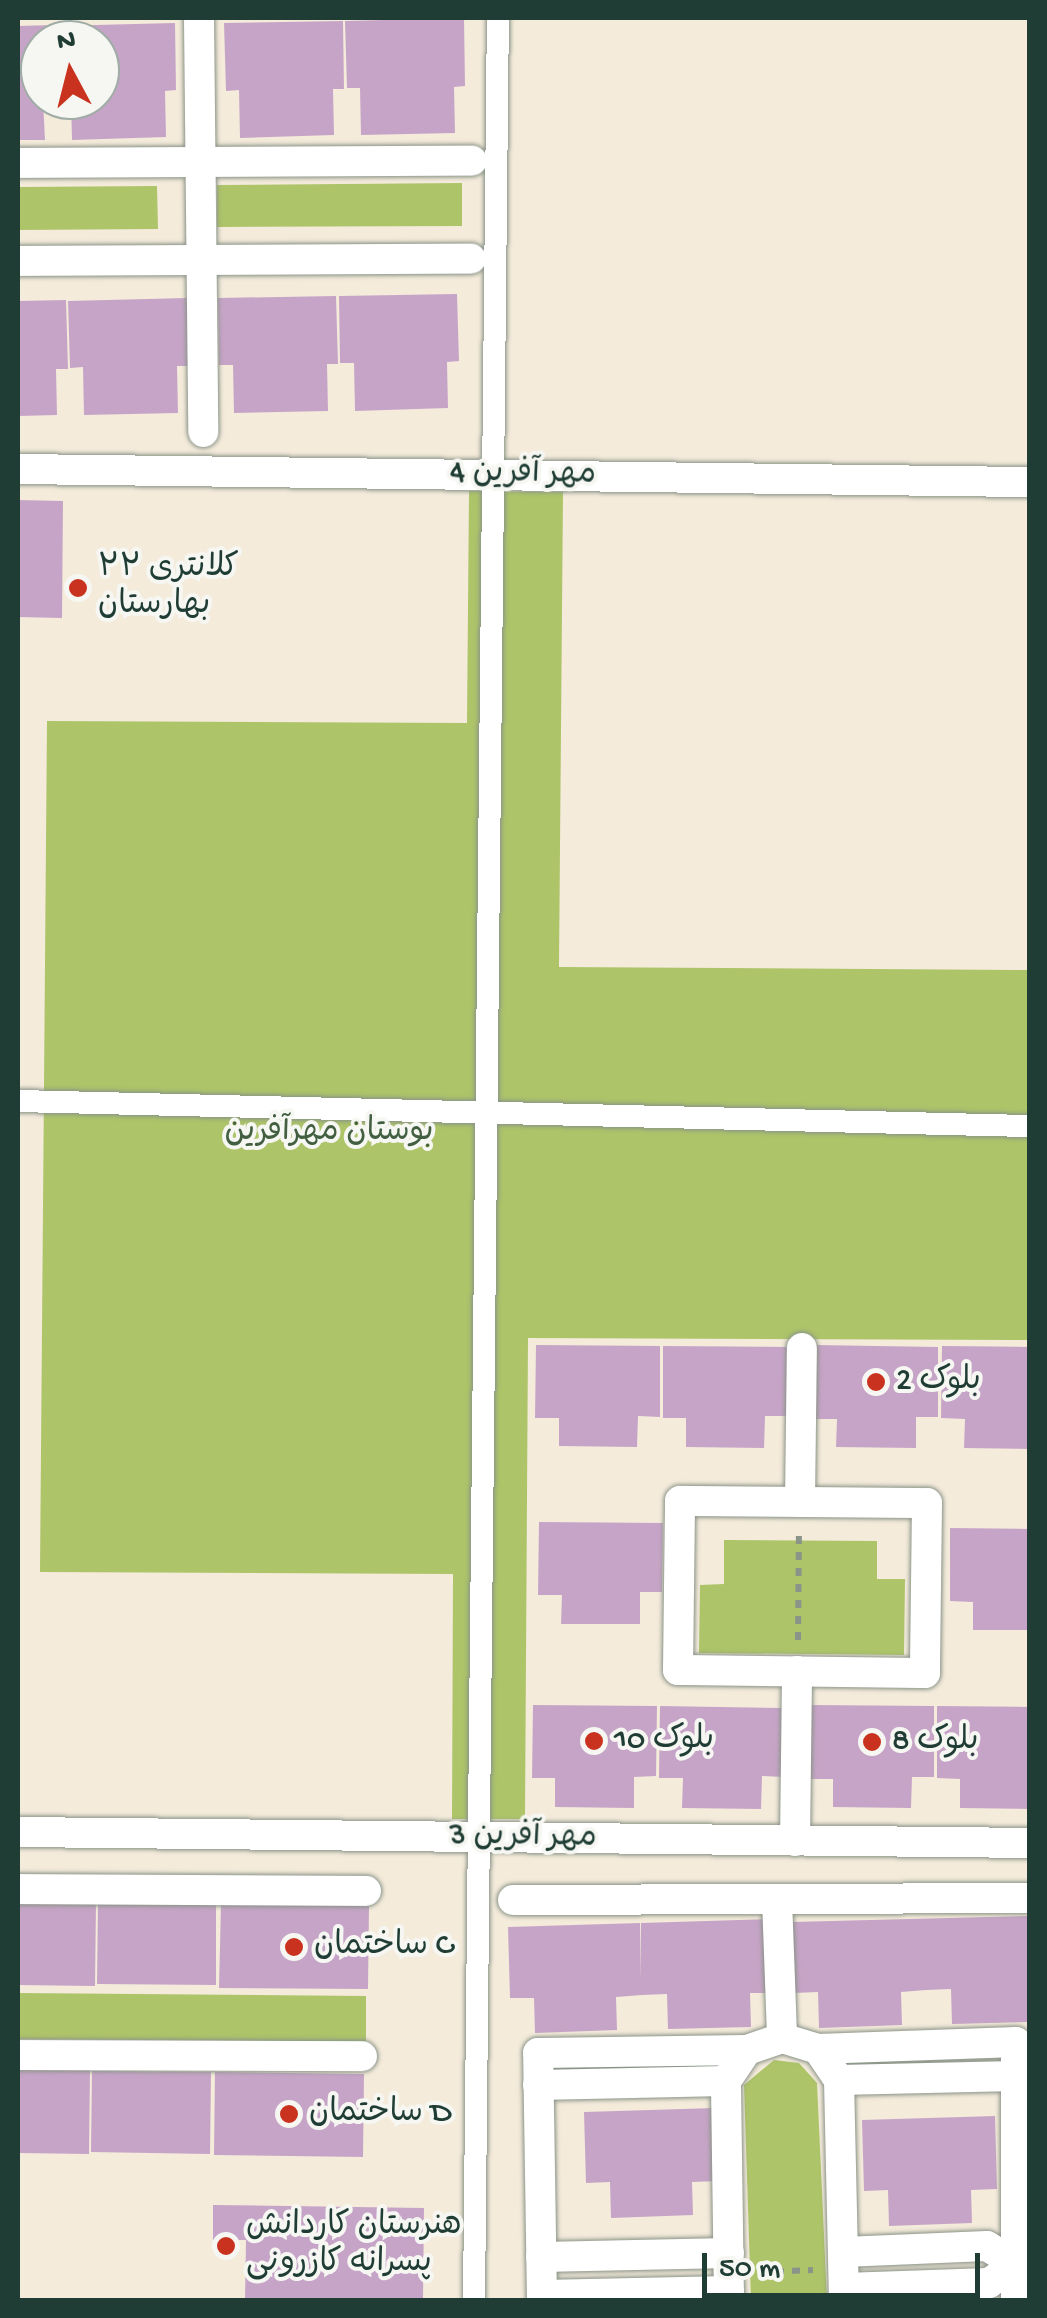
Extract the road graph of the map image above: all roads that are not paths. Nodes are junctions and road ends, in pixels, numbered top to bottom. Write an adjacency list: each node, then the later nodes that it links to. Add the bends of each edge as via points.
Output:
1 (198, 18): 4 (street)
2 (498, 18): 11 (street)
3 (472, 161): 4 (street)
4 (200, 162): 5 (street); 7 (street)
5 (18, 163)
6 (471, 259): 7 (street)
7 (202, 260): 8 (street); 9 (street)
8 (18, 261)
9 (203, 432)
10 (18, 469): 11 (street, مهر آفرین 4)
11 (493, 475): 12 (street, مهر آفرین 4); 14 (street)
12 (1030, 482)
13 (18, 1101): 14 (street)
14 (486, 1112): 15 (street); 20 (street)
15 (1030, 1126)
16 (802, 1348): 17 (street)
17 (800, 1502): 18 (street, via 680,1501 678,1670); 18 (street, via 926,1503 925,1673)
18 (797, 1672): 21 (street)
19 (18, 1832): 20 (street, مهر آفرین 3)
20 (479, 1837): 21 (street, مهر آفرین 3); 42 (street)
21 (795, 1841): 22 (street, مهر آفرین 3)
22 (1030, 1844)
23 (18, 1889): 24 (street)
24 (366, 1891)
25 (1030, 1898): 26 (street)
26 (778, 1899): 27 (street); 28 (street)
27 (513, 1900)
28 (782, 2038): 29 (street); 30 (street)
29 (818, 2049): 33 (street, via 1016,2042); 34 (street)
30 (747, 2050): 35 (street); 36 (street, via 538,2053)
31 (18, 2055): 32 (street)
32 (362, 2056)
33 (1016, 2076): 34 (street); 38 (street)
34 (839, 2080): 39 (street)
35 (726, 2081): 36 (street); 40 (street)
36 (538, 2085): 37 (street)
37 (541, 2257): 40 (street); 41 (street)
38 (1023, 2264): 39 (street, via 989,2283); 43 (street)
39 (844, 2277)
40 (729, 2279): 41 (street)
41 (542, 2298)
42 (474, 2300)
43 (1016, 2300)

